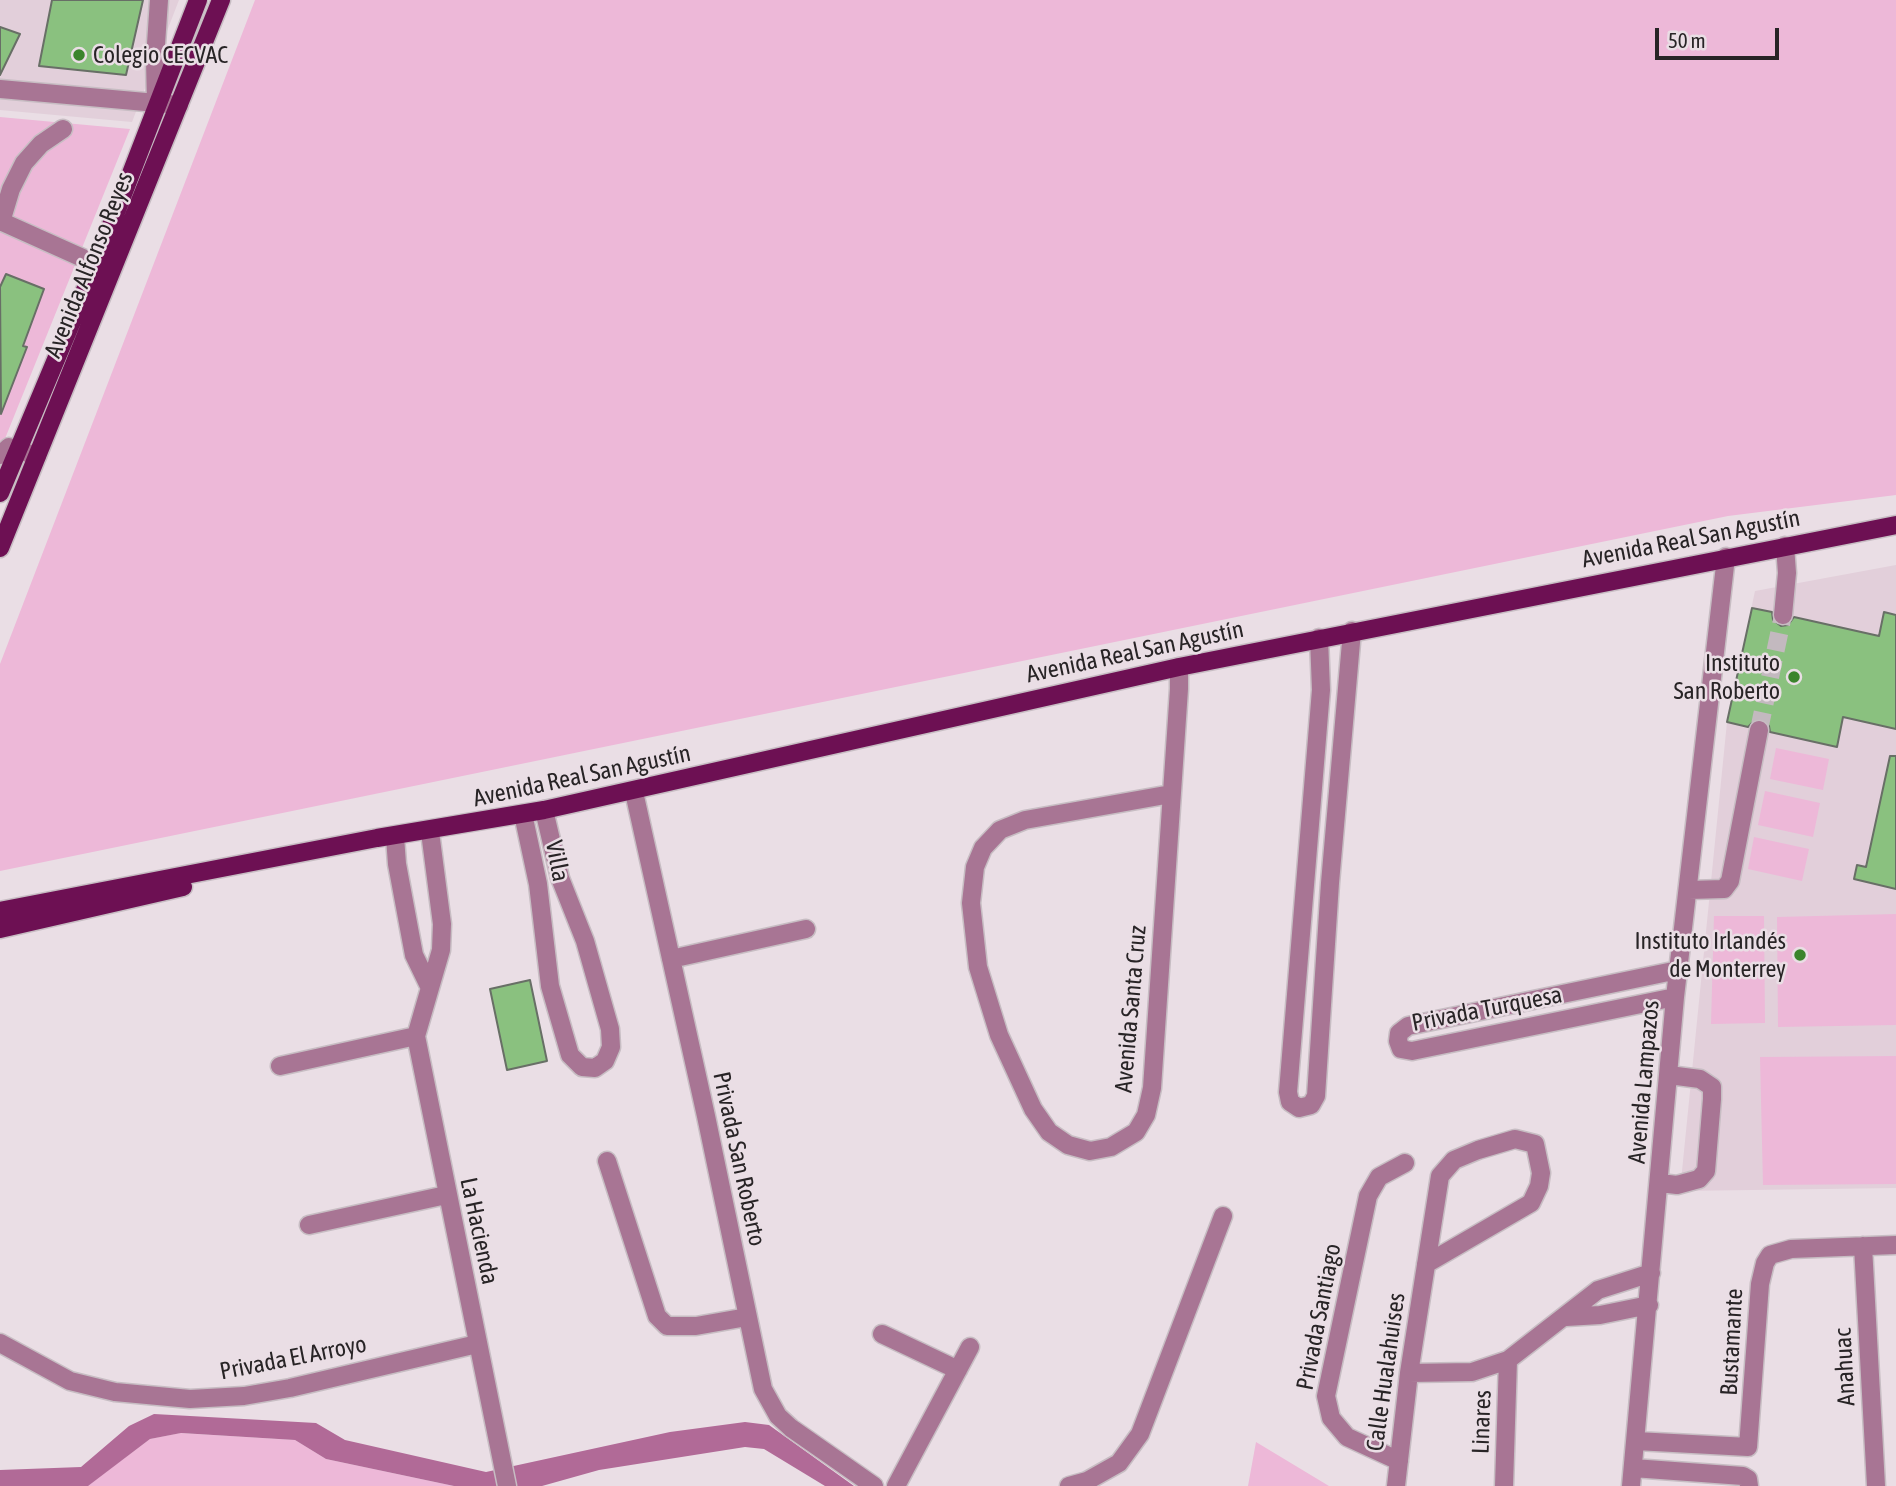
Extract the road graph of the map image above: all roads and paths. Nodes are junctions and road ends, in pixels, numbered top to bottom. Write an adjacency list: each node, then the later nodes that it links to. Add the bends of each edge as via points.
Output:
1 (159, 0): 5 (street)
2 (198, 0): 5 (main road, Avenida Alfonso Reyes)
3 (221, 0): 6 (main road, Avenida Alfonso Reyes)
4 (0, 89): 5 (street)
5 (156, 104): 6 (street); 9 (main road, Avenida Alfonso Reyes)
6 (178, 105): 12 (main road, Avenida Alfonso Reyes)
7 (64, 129): 8 (street, via 24,163)
8 (1, 222): 9 (street)
9 (96, 264): 10 (main road, Avenida Alfonso Reyes)
10 (18, 448): 11 (street, via 9,447); 12 (street); 13 (main road, Avenida Alfonso Reyes)
11 (0, 455)
12 (37, 456): 16 (main road, Avenida Alfonso Reyes)
13 (0, 493)
14 (1894, 530): 15 (main road, Avenida Real San Agustín)
15 (1785, 546): 17 (main road, Avenida Real San Agustín); 18 (street)
16 (0, 548)
17 (1726, 557): 19 (main road, Avenida Real San Agustín); 33 (street, Avenida Lampazos)
18 (1783, 615)
19 (1352, 631): 20 (main road, Avenida Real San Agustín); 32 (street)
20 (1319, 638): 21 (main road, Avenida Real San Agustín); 31 (street, via 1321,690)
21 (1179, 667): 23 (main road, Avenida Real San Agustín); 24 (street, Avenida Santa Cruz)
22 (1759, 730): 33 (street, via 1730,881 1724,889)
23 (634, 792): 25 (main road, Avenida Real San Agustín); 39 (street, Privada San Roberto)
24 (1171, 794): 24 (street, Avenida Santa Cruz, via 1152,1088 1146,1115 1136,1132 1111,1147 1090,1151 1068,1145 1049,1132 1033,1109 999,1035 978,967 971,903 975,867 983,848 1000,830 1026,820)
25 (544, 810): 26 (main road, Avenida Real San Agustín); 29 (street, Villa)
26 (523, 814): 27 (main road, Avenida Real San Agustín); 30 (street, Villa)
27 (430, 832): 28 (main road, Avenida Real San Agustín); 41 (street, La Hacienda, via 442,924 441,950)
28 (391, 838): 35 (main road, Avenida Real San Agustín); 37 (main road, Avenida Real San Agustín); 41 (street, via 414,955)
29 (552, 850): 30 (street); 34 (street, Villa)
30 (533, 854): 36 (street, Villa)
31 (1307, 881): 32 (street); 32 (street, via 1288,1092 1290,1102 1299,1108 1311,1105 1317,1096)
32 (1330, 883)
33 (1689, 890): 40 (street, Avenida Lampazos)
34 (571, 910): 36 (street); 36 (street, Villa, via 585,941 610,1029 611,1047 605,1061 595,1068 582,1067 570,1055 550,986)
35 (0, 911)
36 (542, 918)
37 (0, 929)
38 (806, 929): 39 (street)
39 (671, 960): 59 (street, Privada San Roberto)
40 (1678, 970): 42 (street, Avenida Lampazos); 43 (street, Privada Turquesa)
41 (429, 986): 45 (street, La Hacienda)
42 (1675, 997): 44 (street, Privada Turquesa); 47 (street, Avenida Lampazos)
43 (1524, 1002): 44 (street); 44 (street, Privada Turquesa, via 1408,1026 1399,1033 1398,1041 1401,1049 1412,1051)
44 (1527, 1027)
45 (416, 1036): 46 (street); 51 (street, La Hacienda)
46 (280, 1066)
47 (1669, 1075): 50 (street, Avenida Lampazos); 50 (street, via 1700,1079 1712,1087 1713,1099 1706,1171 1699,1179 1677,1185)
48 (607, 1161): 59 (street, via 657,1316 667,1326)
49 (1405, 1163): 69 (street, Privada Santiago, via 1380,1177 1368,1196 1326,1396 1331,1418 1347,1437)
50 (1660, 1183): 57 (street, Avenida Lampazos)
51 (446, 1195): 53 (street); 63 (street, La Hacienda)
52 (1223, 1216): 74 (street, via 1140,1434 1119,1463)
53 (309, 1225)
54 (1896, 1245): 55 (street, Bustamante)
55 (1863, 1246): 68 (street, Bustamante, via 1791,1249 1770,1255 1765,1263 1759,1284 1748,1447); 78 (street, Anahuac)
56 (1426, 1264): 56 (street, Calle Hualahuises, via 1531,1203 1541,1173 1535,1144 1504,1141 1446,1167 1435,1190); 67 (street, Calle Hualahuises)
57 (1651, 1273): 58 (street, Avenida Lampazos); 60 (street, via 1598,1290)
58 (1649, 1305): 60 (street); 68 (street, Avenida Lampazos)
59 (747, 1317): 72 (street, Privada San Roberto, via 763,1389 779,1416)
60 (1566, 1317): 65 (street)
61 (882, 1334): 66 (street)
62 (0, 1343): 63 (street, Privada El Arroyo, via 70,1381 115,1392 190,1399 290,1388)
63 (477, 1344): 71 (street, La Hacienda)
64 (970, 1348): 66 (street)
65 (1508, 1360): 67 (street, via 1472,1372); 76 (street, Linares)
66 (958, 1370): 73 (street)
67 (1409, 1373): 69 (street, Calle Hualahuises)
68 (1636, 1441): 70 (street, Avenida Lampazos)
69 (1399, 1461): 75 (street, Calle Hualahuises)
70 (1632, 1477): 77 (street, via 1743,1476)
71 (506, 1486)
72 (874, 1486)
73 (896, 1486)
74 (1069, 1486)
75 (1396, 1486)
76 (1504, 1486)
77 (1749, 1486)
78 (1876, 1486)

